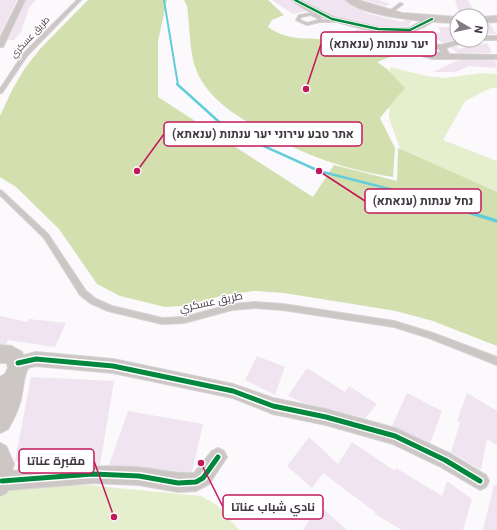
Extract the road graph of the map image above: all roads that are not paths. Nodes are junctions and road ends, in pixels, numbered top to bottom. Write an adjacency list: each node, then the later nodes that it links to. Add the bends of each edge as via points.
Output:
1 (22, 0): 11 (street)
2 (79, 0): 16 (lane, طريق عسكري, via 24,55)
3 (295, 0): 10 (street)
4 (350, 0): 6 (street)
5 (400, 4): 6 (lane)
6 (389, 13): 7 (street)
7 (432, 19): 8 (street); 10 (street, via 416,28 404,30 378,29)
8 (449, 20)
9 (320, 21): 9 (lane, via 311,14 298,18 307,24); 10 (lane)
10 (338, 21)
11 (0, 45)
12 (449, 45): 13 (street)
13 (441, 47): 14 (street, via 446,51); 14 (street, via 427,45 420,49 426,55)
14 (442, 56): 15 (street)
15 (497, 57)
16 (0, 92)
17 (0, 192): 18 (lane, طريق عسكري, via 46,236 83,293 111,309 162,321 184,320 232,307 282,307 394,324 430,334)
18 (497, 361)
19 (7, 372): 20 (street, via 11,399); 23 (street, via 36,359 113,366 233,391 273,406 318,415 395,436 445,460)
20 (0, 422)
21 (0, 452): 24 (street, via 5,464)
22 (218, 457): 24 (street, via 196,482 178,483 139,476 93,474)
23 (480, 481)
24 (1, 484)

